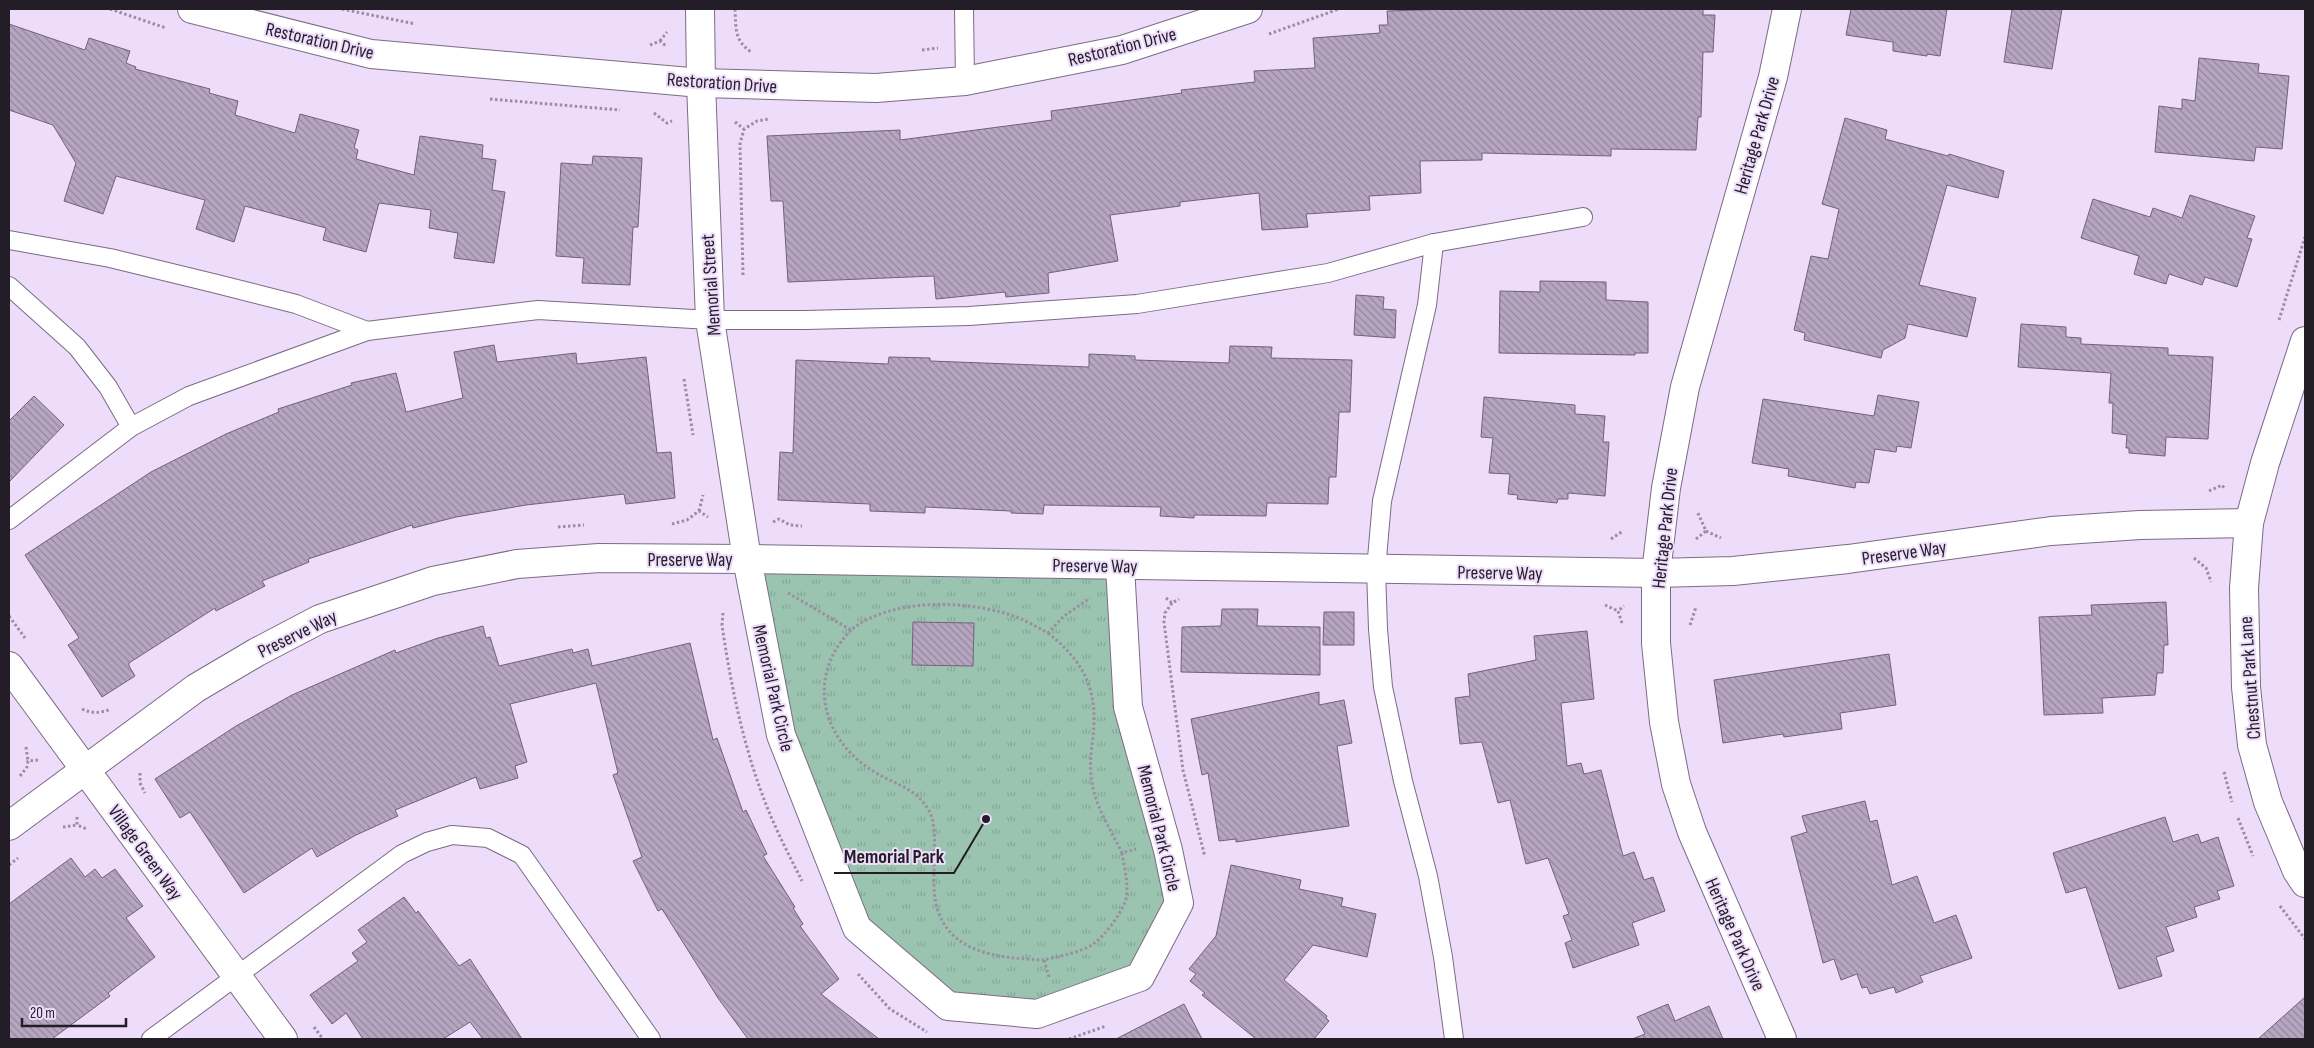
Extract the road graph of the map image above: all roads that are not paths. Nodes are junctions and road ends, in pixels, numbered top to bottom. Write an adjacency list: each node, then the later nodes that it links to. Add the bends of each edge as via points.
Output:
1 (192, 9): 7 (street, Restoration Drive, via 371,54)
2 (700, 9): 7 (street, Memorial Street)
3 (964, 9): 6 (lane)
4 (1248, 9): 6 (street, Restoration Drive, via 1122,50)
5 (1787, 9): 20 (street, Heritage Park Drive, via 1773,77 1685,387 1666,488)
6 (965, 81): 7 (street, Restoration Drive, via 876,88)
7 (701, 83): 12 (street, Memorial Street)
8 (1583, 217): 10 (lane)
9 (9, 240): 13 (lane, via 110,258 226,286 296,304)
10 (1434, 244): 12 (lane, via 1328,273 1137,304 969,316); 19 (lane, via 1427,305 1382,501)
11 (9, 286): 15 (lane, via 77,347 108,387)
12 (710, 320): 13 (lane, via 538,310); 18 (street, Memorial Street)
13 (367, 332): 15 (lane, via 189,396)
14 (2305, 341): 17 (street, Chestnut Park Lane)
15 (131, 427): 16 (lane)
16 (9, 520)
17 (2249, 523): 20 (street, Preserve Way, via 2140,524 2051,531 1848,559 1733,571); 25 (street, Chestnut Park Lane, via 2244,588 2246,687 2252,745 2268,802)
18 (747, 559): 21 (street, Preserve Way); 21 (street, Memorial Park Circle, via 781,735 857,928 948,1006 1037,1014 1140,977 1179,903 1128,707); 23 (street, Preserve Way, via 599,558 517,564 434,581 320,619 257,652 196,688)
19 (1376, 570): 20 (street, Preserve Way); 21 (street, Preserve Way); 30 (lane, via 1383,687 1428,876)
20 (1656, 574): 31 (street, Heritage Park Drive, via 1656,643 1664,722 1676,784 1692,832)
21 (1120, 578)
22 (9, 666): 23 (street, Village Green Way)
23 (86, 769): 24 (street, Preserve Way); 26 (street, Village Green Way)
24 (9, 826)
25 (2305, 883)
26 (238, 977): 27 (lane); 28 (street, Village Green Way); 29 (lane, via 402,854 452,835 488,838 522,855)
27 (151, 1039)
28 (282, 1039)
29 (651, 1039)
30 (1454, 1039)
31 (1782, 1039)

